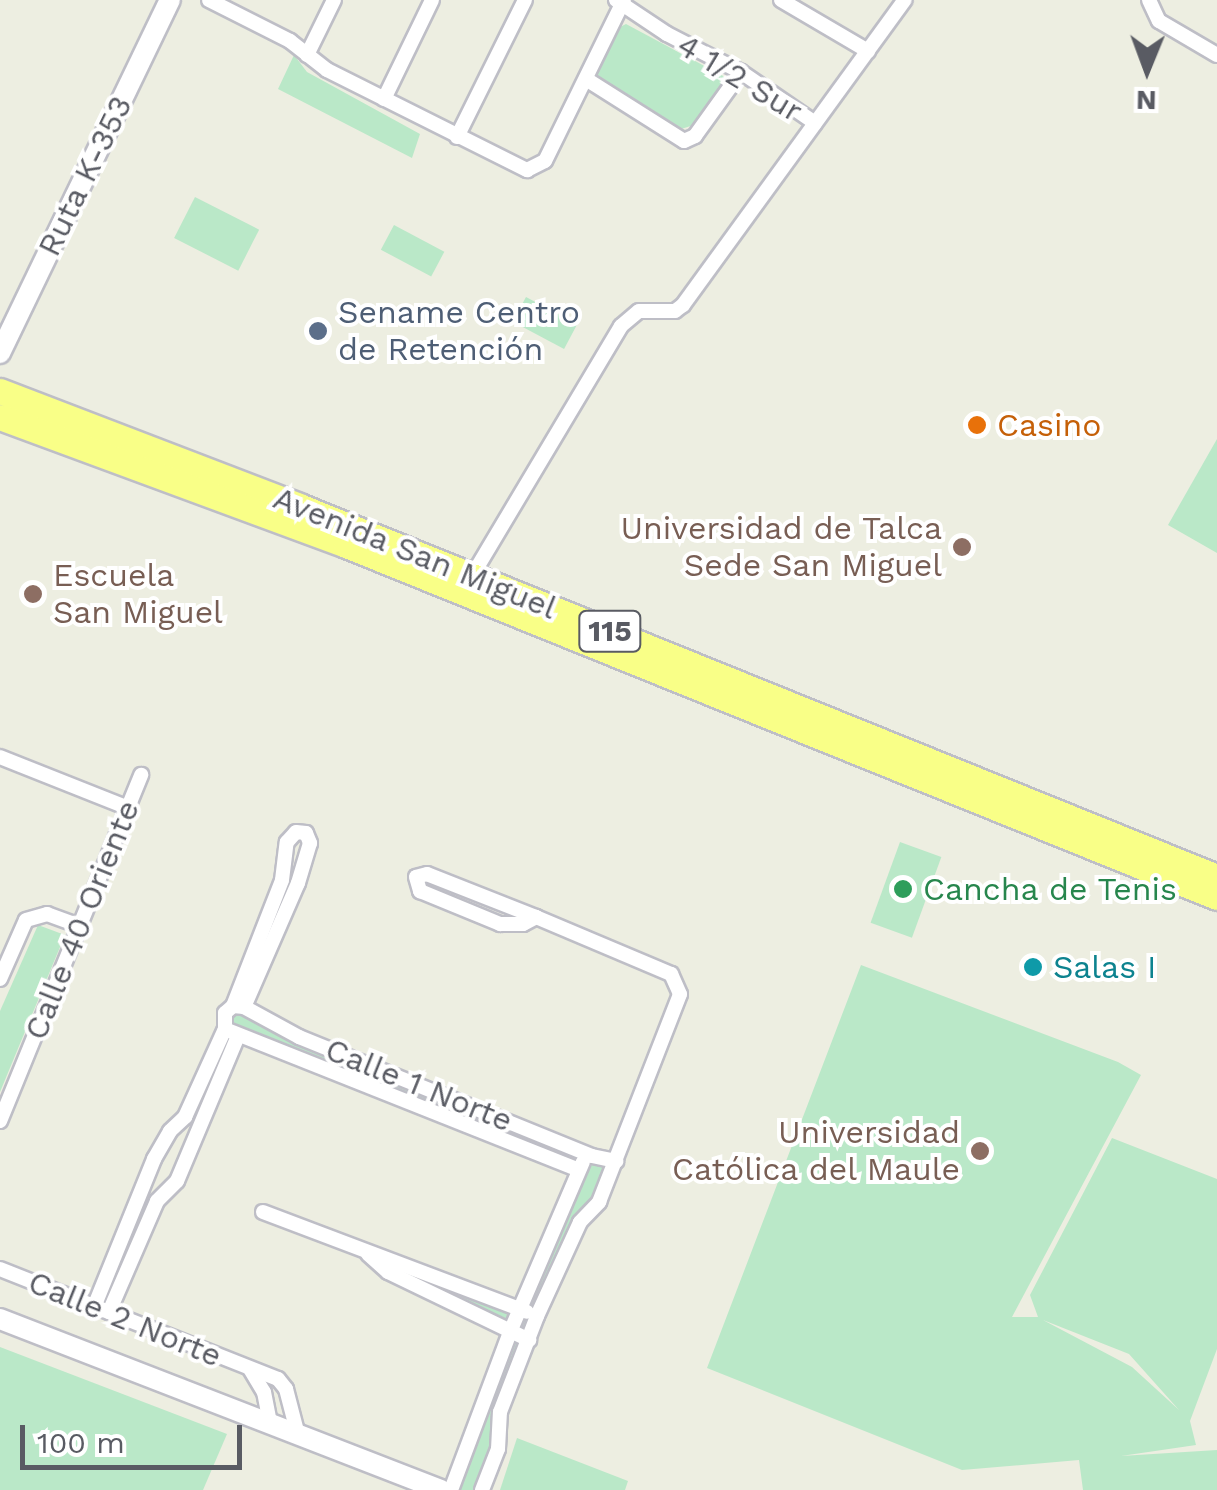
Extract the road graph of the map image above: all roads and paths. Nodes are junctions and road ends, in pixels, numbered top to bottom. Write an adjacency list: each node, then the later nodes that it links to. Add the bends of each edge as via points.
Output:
1 (170, 0): 19 (main road, Ruta K-353)
2 (209, 0): 10 (street)
3 (334, 0): 12 (street)
4 (432, 0): 16 (street)
5 (526, 0): 18 (street)
6 (905, 0): 11 (street)
7 (1149, 0): 13 (street, via 1159,22)
8 (786, 1): 11 (street)
9 (621, 2): 14 (street, 4 1/2 Sur); 15 (street)
10 (226, 4): 12 (street)
11 (868, 51): 17 (street)
12 (308, 55): 16 (street)
13 (1217, 56)
14 (741, 72): 15 (street, via 695,136 684,140); 17 (street, 4 1/2 Sur)
15 (586, 79): 18 (street, via 545,161 534,168 514,166)
16 (384, 99): 18 (street)
17 (815, 123): 22 (street, via 683,305 639,311 621,326)
18 (457, 137)
19 (0, 353)
20 (0, 391): 22 (highway, Avenida San Miguel / 115)
21 (0, 417): 27 (highway, Avenida San Miguel / 115, via 329,538)
22 (472, 576): 26 (highway, Avenida San Miguel / 115)
23 (0, 757): 25 (street)
24 (141, 775): 25 (street, Calle 40 Oriente)
25 (128, 808): 29 (street, Calle 40 Oriente)
26 (1217, 877)
27 (1217, 897)
28 (536, 917): 28 (street, via 428,874 416,877 420,890 500,924); 35 (street, via 670,974 679,986 680,1001)
29 (80, 926): 30 (street, via 47,914 26,920); 33 (street, Calle 40 Oriente)
30 (0, 979)
31 (242, 1008): 31 (street, via 298,883 310,843 306,832 287,842 282,880); 32 (street, via 252,1027); 32 (street, via 224,1013); 34 (street, Calle 1 Norte)
32 (235, 1033): 36 (street, Calle 1 Norte); 42 (street, via 154,1159); 43 (street, via 177,1180 157,1200)
33 (0, 1122)
34 (592, 1156): 35 (street, Calle 1 Norte); 36 (street)
35 (616, 1162): 39 (street, via 600,1202)
36 (577, 1169): 38 (street)
37 (263, 1212): 40 (street)
38 (557, 1222): 39 (street); 44 (street)
39 (577, 1228): 44 (street)
40 (364, 1250): 44 (street); 46 (street, via 388,1272)
41 (0, 1269): 42 (street, Calle 2 Norte)
42 (94, 1306): 43 (street, Calle 2 Norte)
43 (109, 1312): 48 (street, Calle 2 Norte)
44 (529, 1313): 46 (street); 47 (street)
45 (0, 1319): 49 (main road, Calle 2 Norte)
46 (510, 1332): 47 (street); 52 (street)
47 (529, 1340): 53 (street, via 500,1412 498,1449)
48 (250, 1368): 49 (street, Calle 2 Norte, via 264,1392); 50 (street, via 282,1384)
49 (270, 1424): 50 (main road, Calle 2 Norte)
50 (298, 1435): 51 (main road, Calle 2 Norte)
51 (441, 1490)
52 (451, 1490)
53 (482, 1490)

